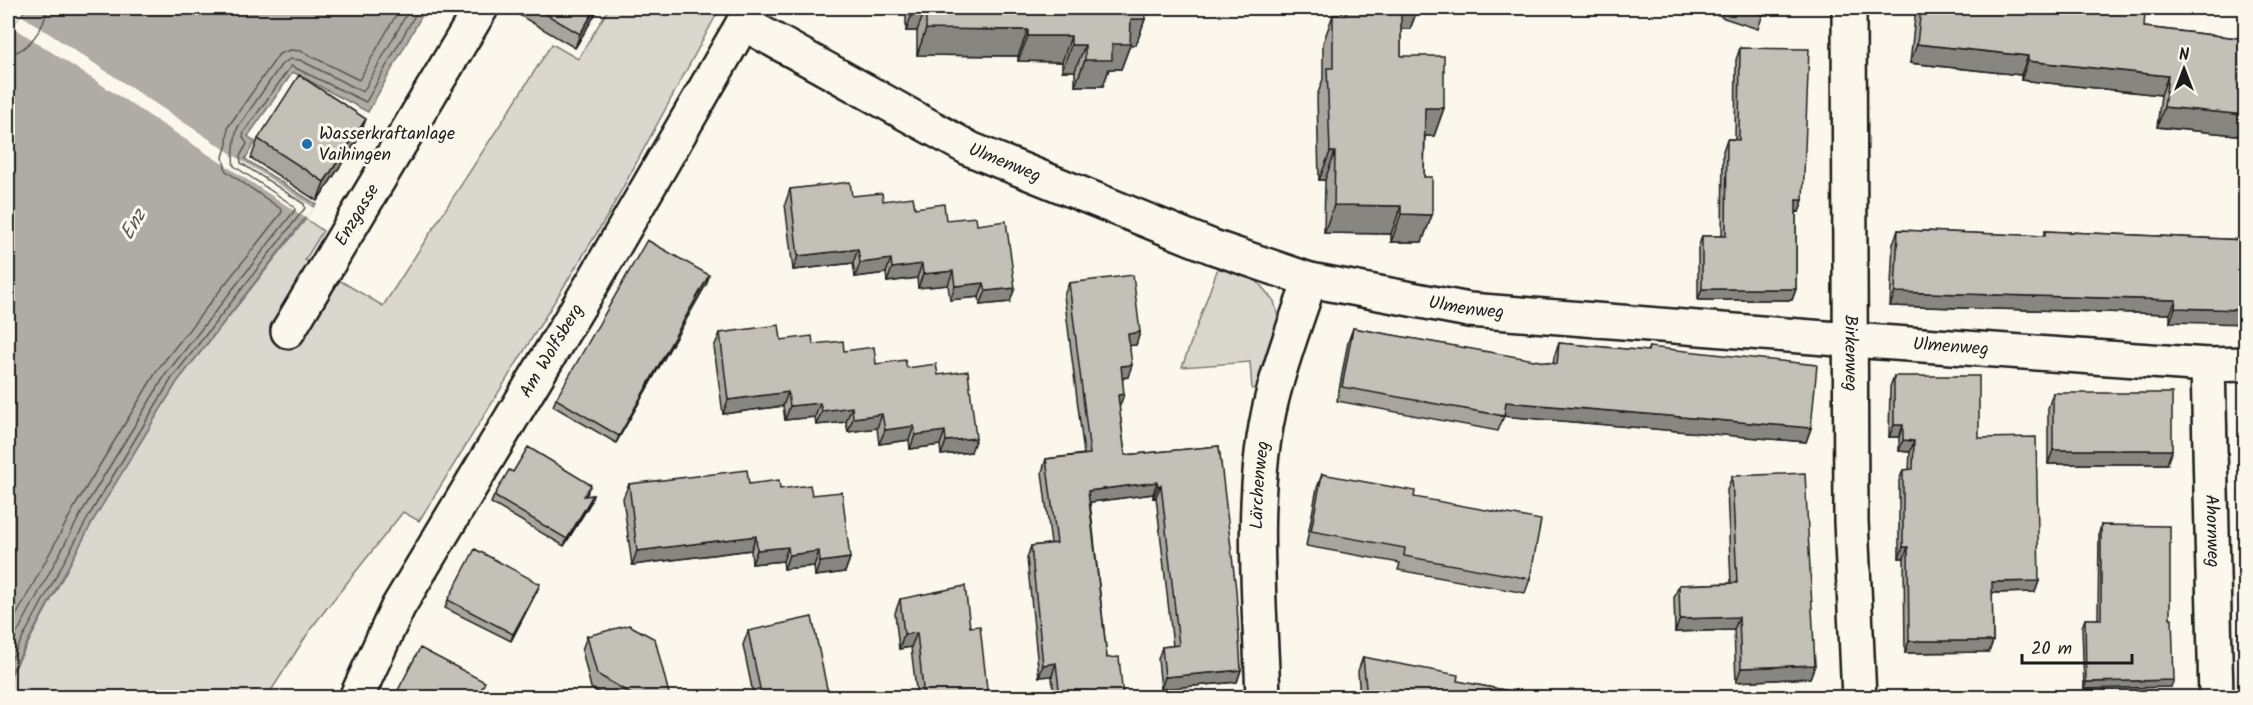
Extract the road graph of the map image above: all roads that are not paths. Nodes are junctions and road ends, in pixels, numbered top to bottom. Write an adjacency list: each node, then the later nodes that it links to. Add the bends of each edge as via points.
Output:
1 (481, 8): 5 (street, Enzgasse)
2 (1849, 8): 6 (street, Birkenweg)
3 (748, 15): 4 (street, Ulmenweg, via 970,148 1212,247); 9 (street, Am Wolfsberg, via 596,279 398,607)
4 (1310, 280): 6 (street, Ulmenweg, via 1469,310); 10 (street, Lärchenweg, via 1272,398 1263,449 1258,501)
5 (288, 331)
6 (1851, 340): 8 (street, Ulmenweg); 11 (street, Birkenweg, via 1851,521)
7 (2246, 364): 8 (street, Ulmenweg)
8 (2208, 365): 12 (street, Ahornweg)
9 (356, 698)
10 (1263, 698)
11 (1858, 698)
12 (2216, 698)

